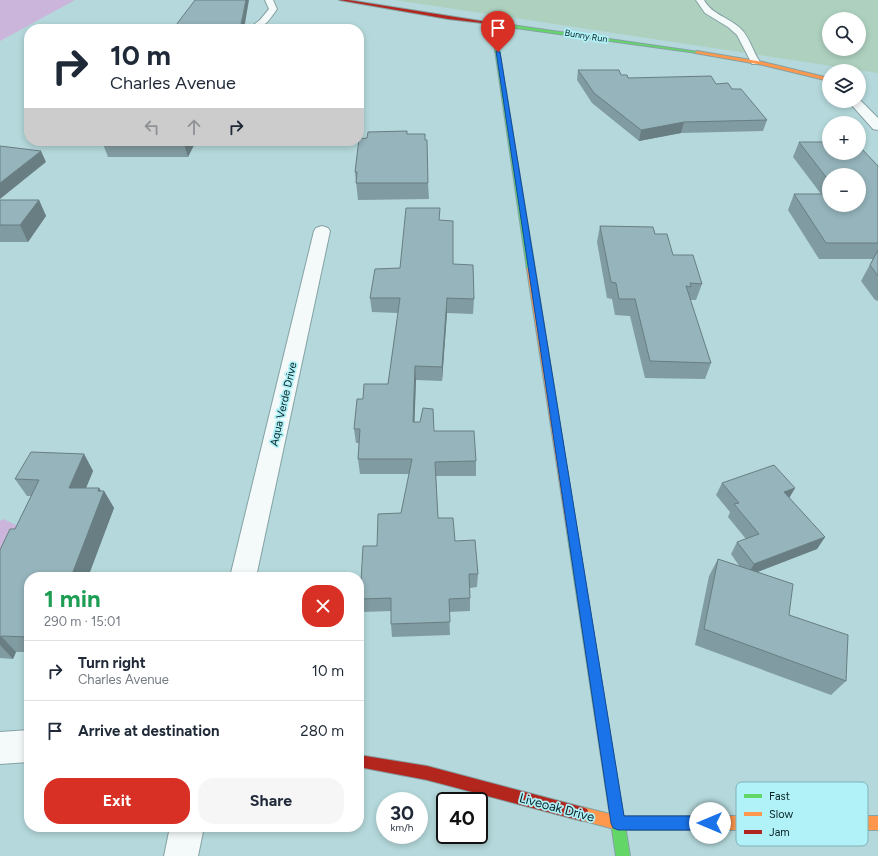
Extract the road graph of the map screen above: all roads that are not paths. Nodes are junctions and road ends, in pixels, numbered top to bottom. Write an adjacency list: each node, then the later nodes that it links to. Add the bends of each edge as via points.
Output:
1 (269, 0): 4 (lane, via 273,9)
2 (341, 0): 5 (street, Bunny Run)
3 (700, 0): 6 (lane, via 703,8 740,33)
4 (260, 24)
5 (498, 24): 6 (street, Bunny Run); 15 (street, via 495,36)
6 (755, 62): 7 (street, Bunny Run)
7 (822, 78)
8 (861, 108): 9 (street)
9 (878, 126)
10 (322, 231): 11 (street, Aqua Verde Drive)
11 (244, 572)
12 (24, 746): 13 (street)
13 (0, 748)
14 (364, 762): 15 (street, Liveoak Drive, via 427,773)
15 (618, 823): 16 (street, Liveoak Drive); 19 (street)
16 (736, 823)
17 (186, 832): 18 (street)
18 (181, 856)
19 (623, 856)

